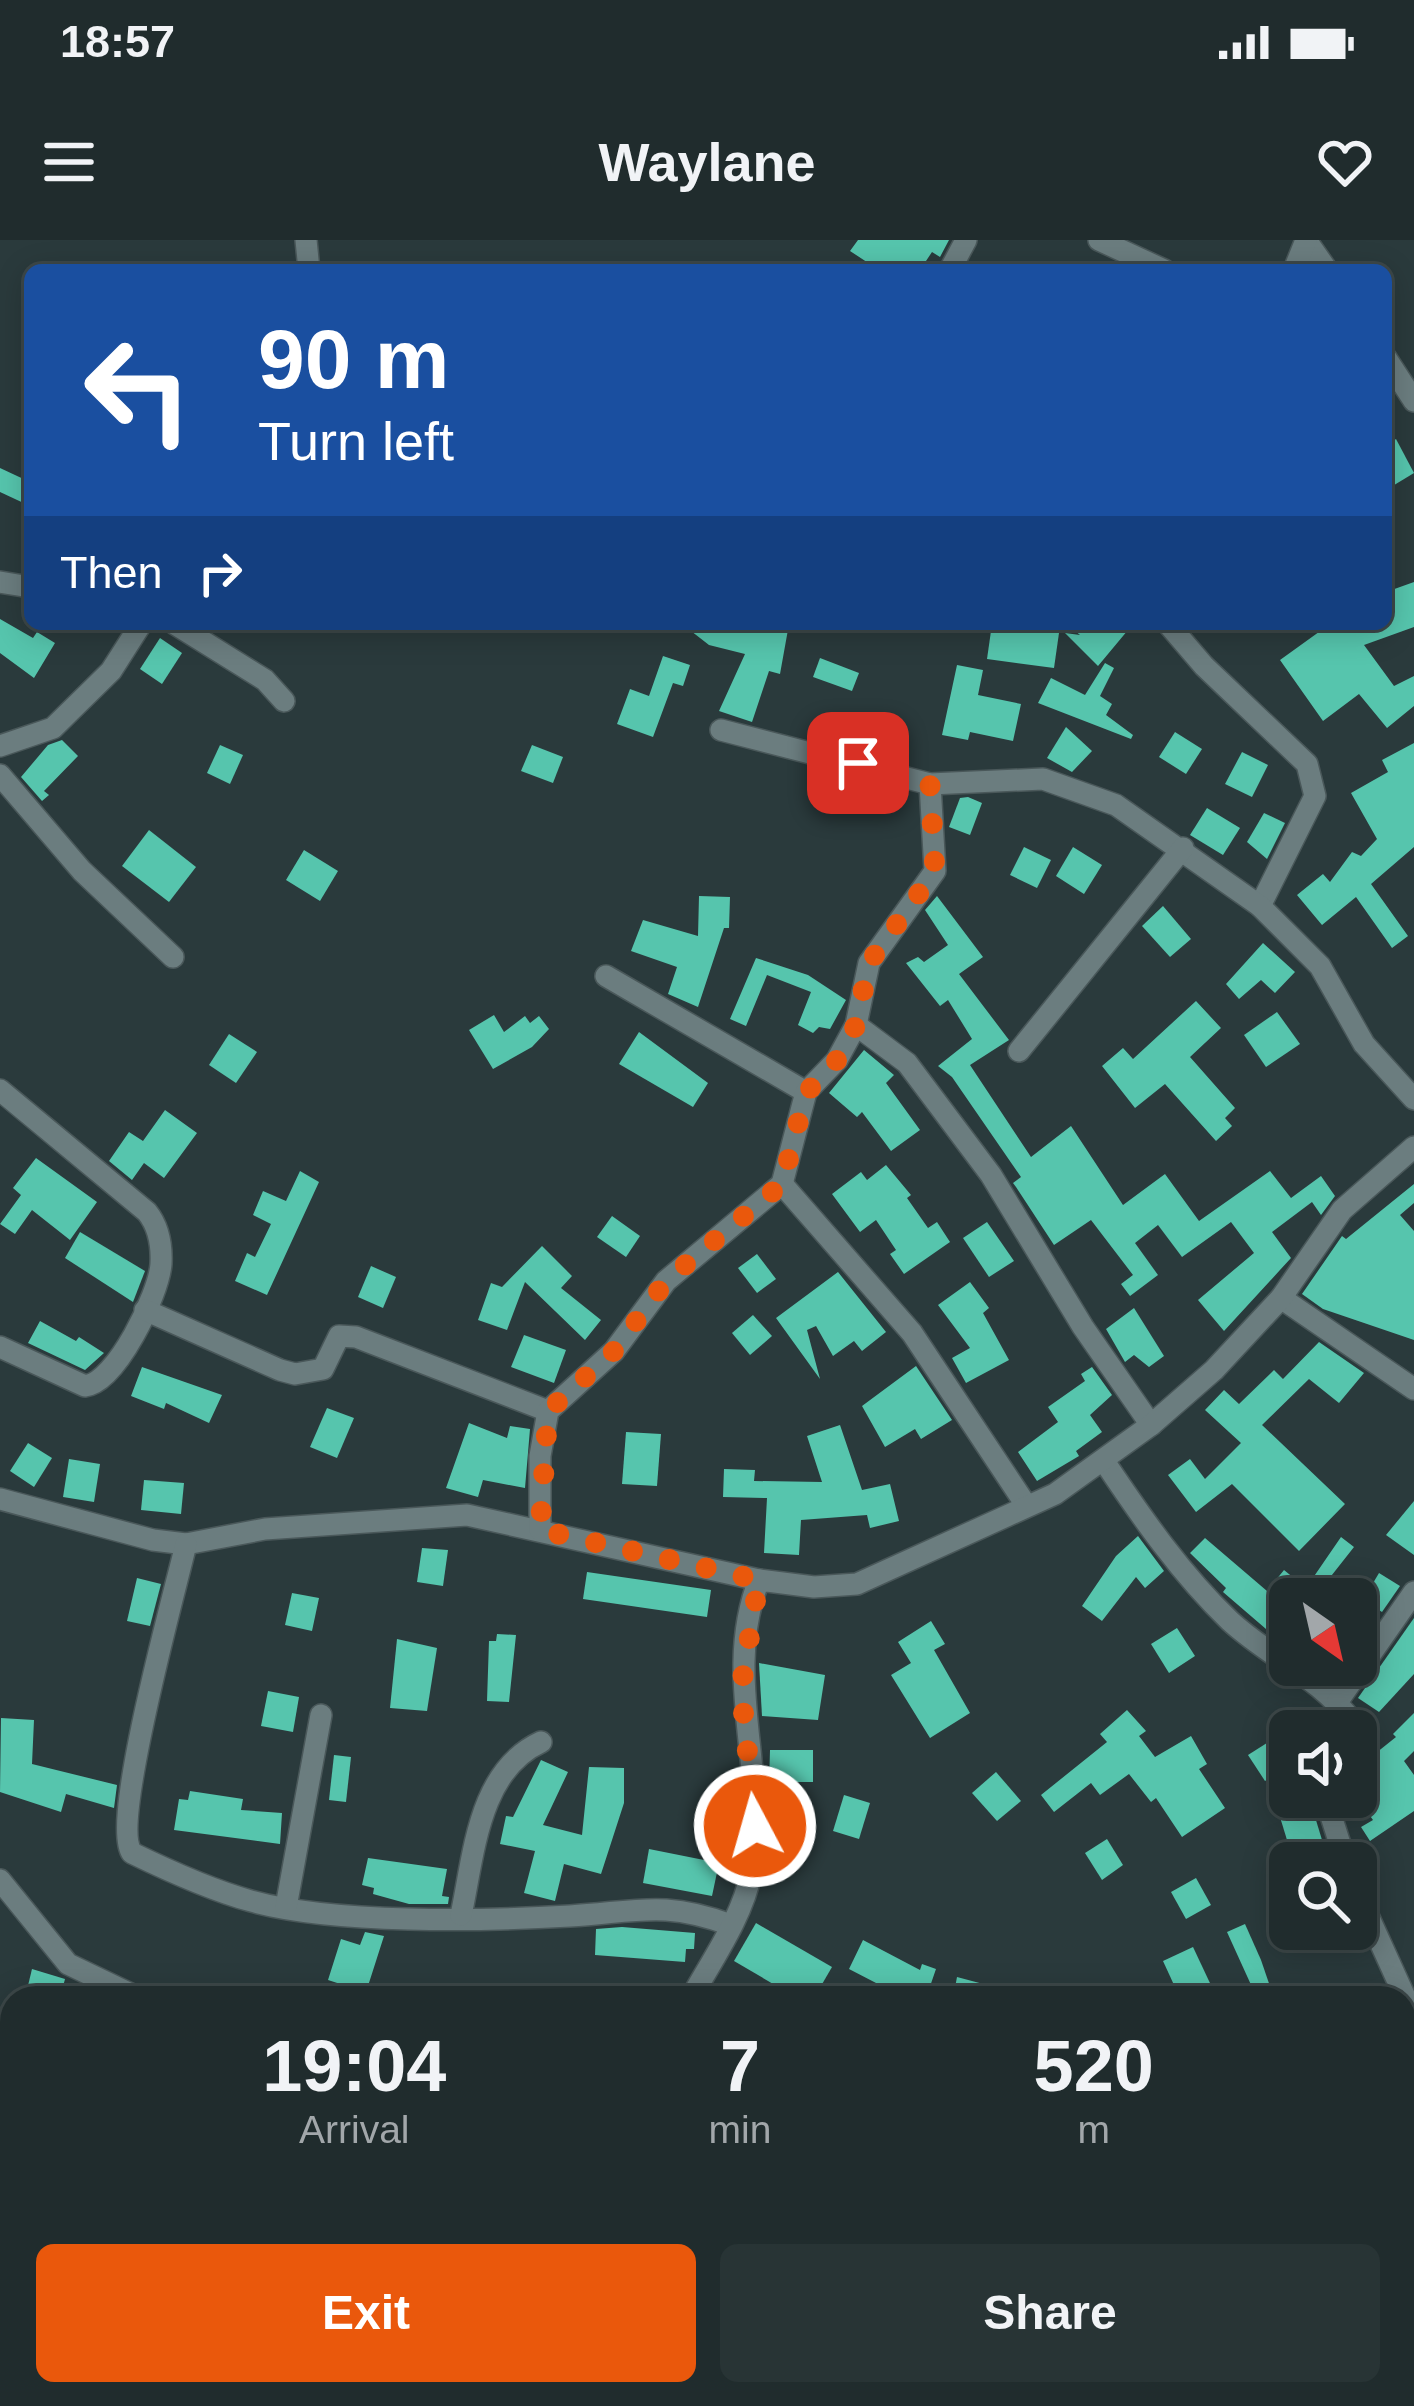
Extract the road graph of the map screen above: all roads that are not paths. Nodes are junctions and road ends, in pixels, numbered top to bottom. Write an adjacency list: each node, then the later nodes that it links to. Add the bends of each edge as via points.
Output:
1 (1099, 240): 2 (street)
2 (1151, 264)
3 (1392, 367): 4 (street)
4 (1414, 401)
5 (137, 630): 10 (street, via 111,670 53,728)
6 (186, 630): 8 (street)
7 (1173, 630): 14 (street, via 1307,764 1315,796)
8 (284, 701)
9 (721, 730): 12 (street)
10 (0, 746)
11 (0, 775): 15 (street, via 82,871)
12 (930, 784): 13 (street, via 1043,779 1116,805); 17 (street, via 935,871 869,963)
13 (1183, 848): 14 (street); 18 (street)
14 (1260, 906): 21 (street, via 1320,966 1364,1044)
15 (173, 957)
16 (606, 976): 20 (street)
17 (856, 1025): 20 (street); 29 (street, via 907,1064 977,1156)
18 (1019, 1051)
19 (0, 1090): 25 (street, via 158,1226 161,1268)
20 (806, 1093): 23 (street)
21 (1414, 1099)
22 (1414, 1147): 24 (street, via 1342,1210)
23 (782, 1184): 28 (street, via 666,1281 614,1351); 32 (street, via 912,1333)
24 (1281, 1298): 27 (street); 29 (street)
25 (145, 1310): 26 (street, via 115,1369 96,1385); 28 (street, via 295,1374 323,1369 339,1336 356,1337)
26 (0, 1347)
27 (1414, 1389)
28 (548, 1411): 33 (street)
29 (1151, 1425): 30 (street)
30 (1104, 1461): 32 (street); 37 (street, via 1158,1541 1232,1622)
31 (0, 1499): 34 (street)
32 (1027, 1505): 35 (street, via 856,1583 814,1588)
33 (540, 1530): 34 (street, via 467,1515 265,1529); 35 (street)
34 (186, 1544): 42 (street, via 137,1750 126,1845 250,1901)
35 (759, 1580): 44 (street, via 741,1688 755,1826 751,1877)
36 (1414, 1592): 37 (street)
37 (1338, 1701): 38 (street)
38 (1345, 1710)
39 (321, 1715): 42 (street)
40 (541, 1742): 43 (street, via 523,1751 485,1803)
41 (0, 1880): 46 (street, via 68,1964)
42 (286, 1907): 43 (street)
43 (461, 1916): 44 (street, via 572,1916 631,1906 690,1910)
44 (731, 1925): 47 (street)
45 (1377, 1935): 48 (street)
46 (114, 1986)
47 (698, 1986)
48 (1400, 1986)

